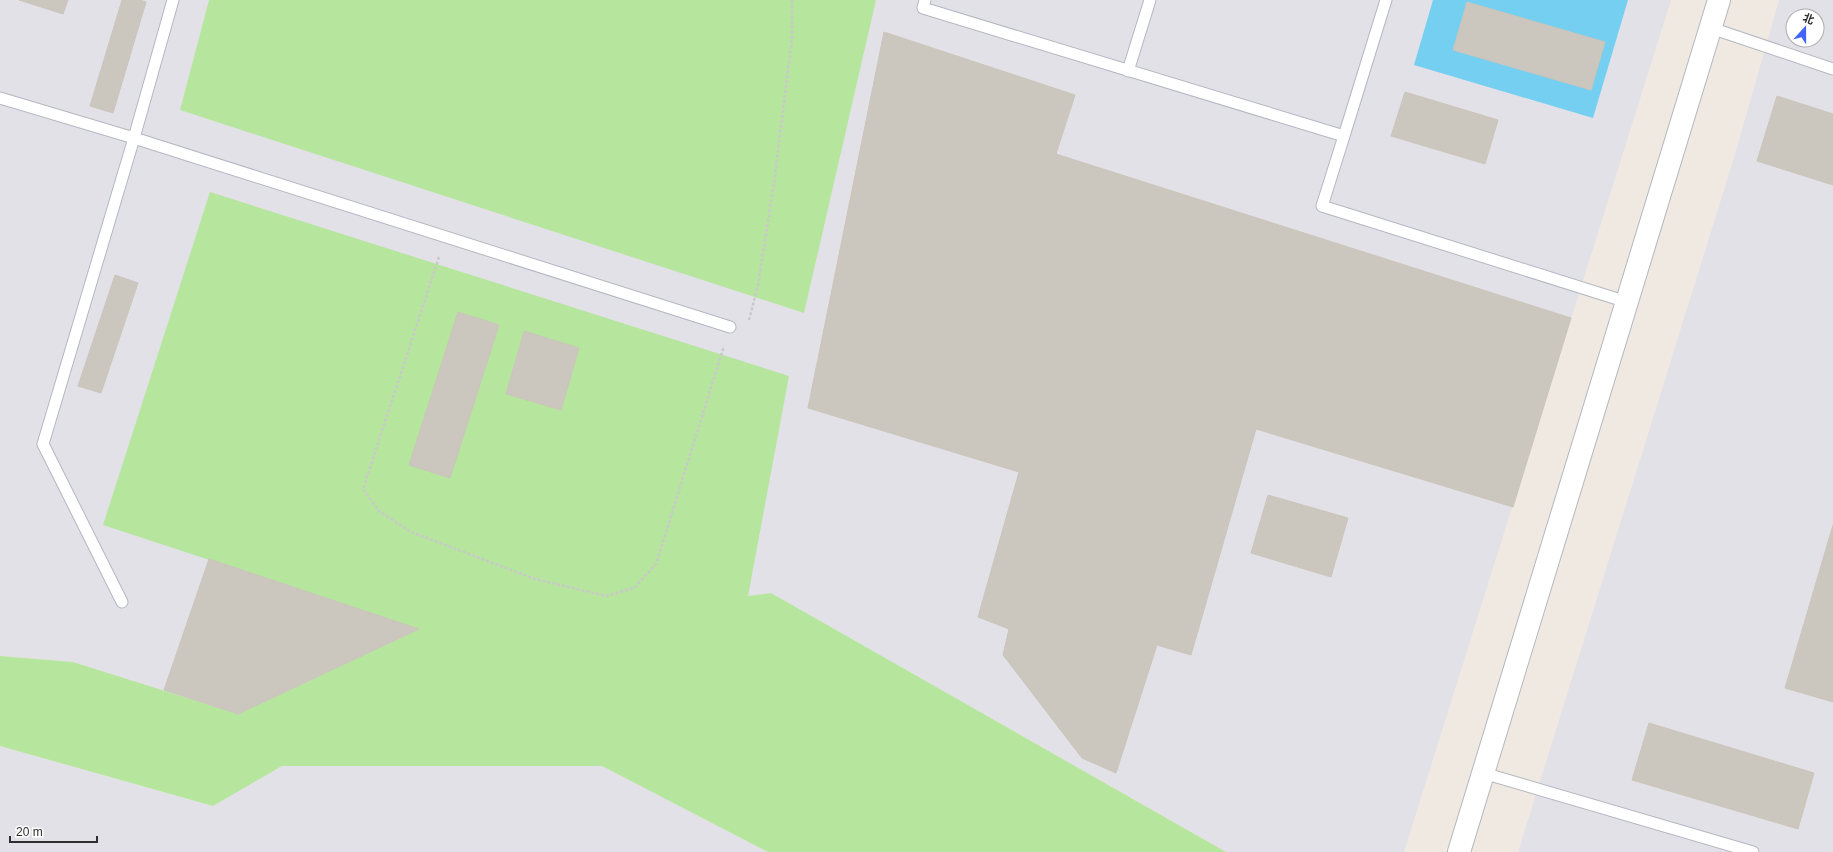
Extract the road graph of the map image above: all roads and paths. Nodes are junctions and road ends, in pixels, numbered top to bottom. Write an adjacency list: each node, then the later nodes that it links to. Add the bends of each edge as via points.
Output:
1 (173, 0): 12 (lane)
2 (792, 0): 15 (path, via 791,46 758,285 750,319)
3 (925, 0): 9 (lane, via 922,8)
4 (1150, 0): 9 (lane)
5 (1386, 0): 11 (lane)
6 (1720, 0): 7 (street)
7 (1711, 28): 8 (lane); 14 (street)
8 (1833, 69)
9 (1128, 71): 11 (lane)
10 (0, 98): 12 (lane)
11 (1344, 136): 14 (lane, via 1322,206)
12 (134, 138): 13 (lane); 16 (lane, via 43,444)
13 (446, 236): 15 (lane); 15 (path, via 363,489 379,511 411,532 535,579 606,596 634,588 656,564)
14 (1627, 302): 17 (street)
15 (730, 327)
16 (122, 602)
17 (1483, 773): 18 (street); 19 (lane)
18 (1459, 852)
19 (1753, 852)

